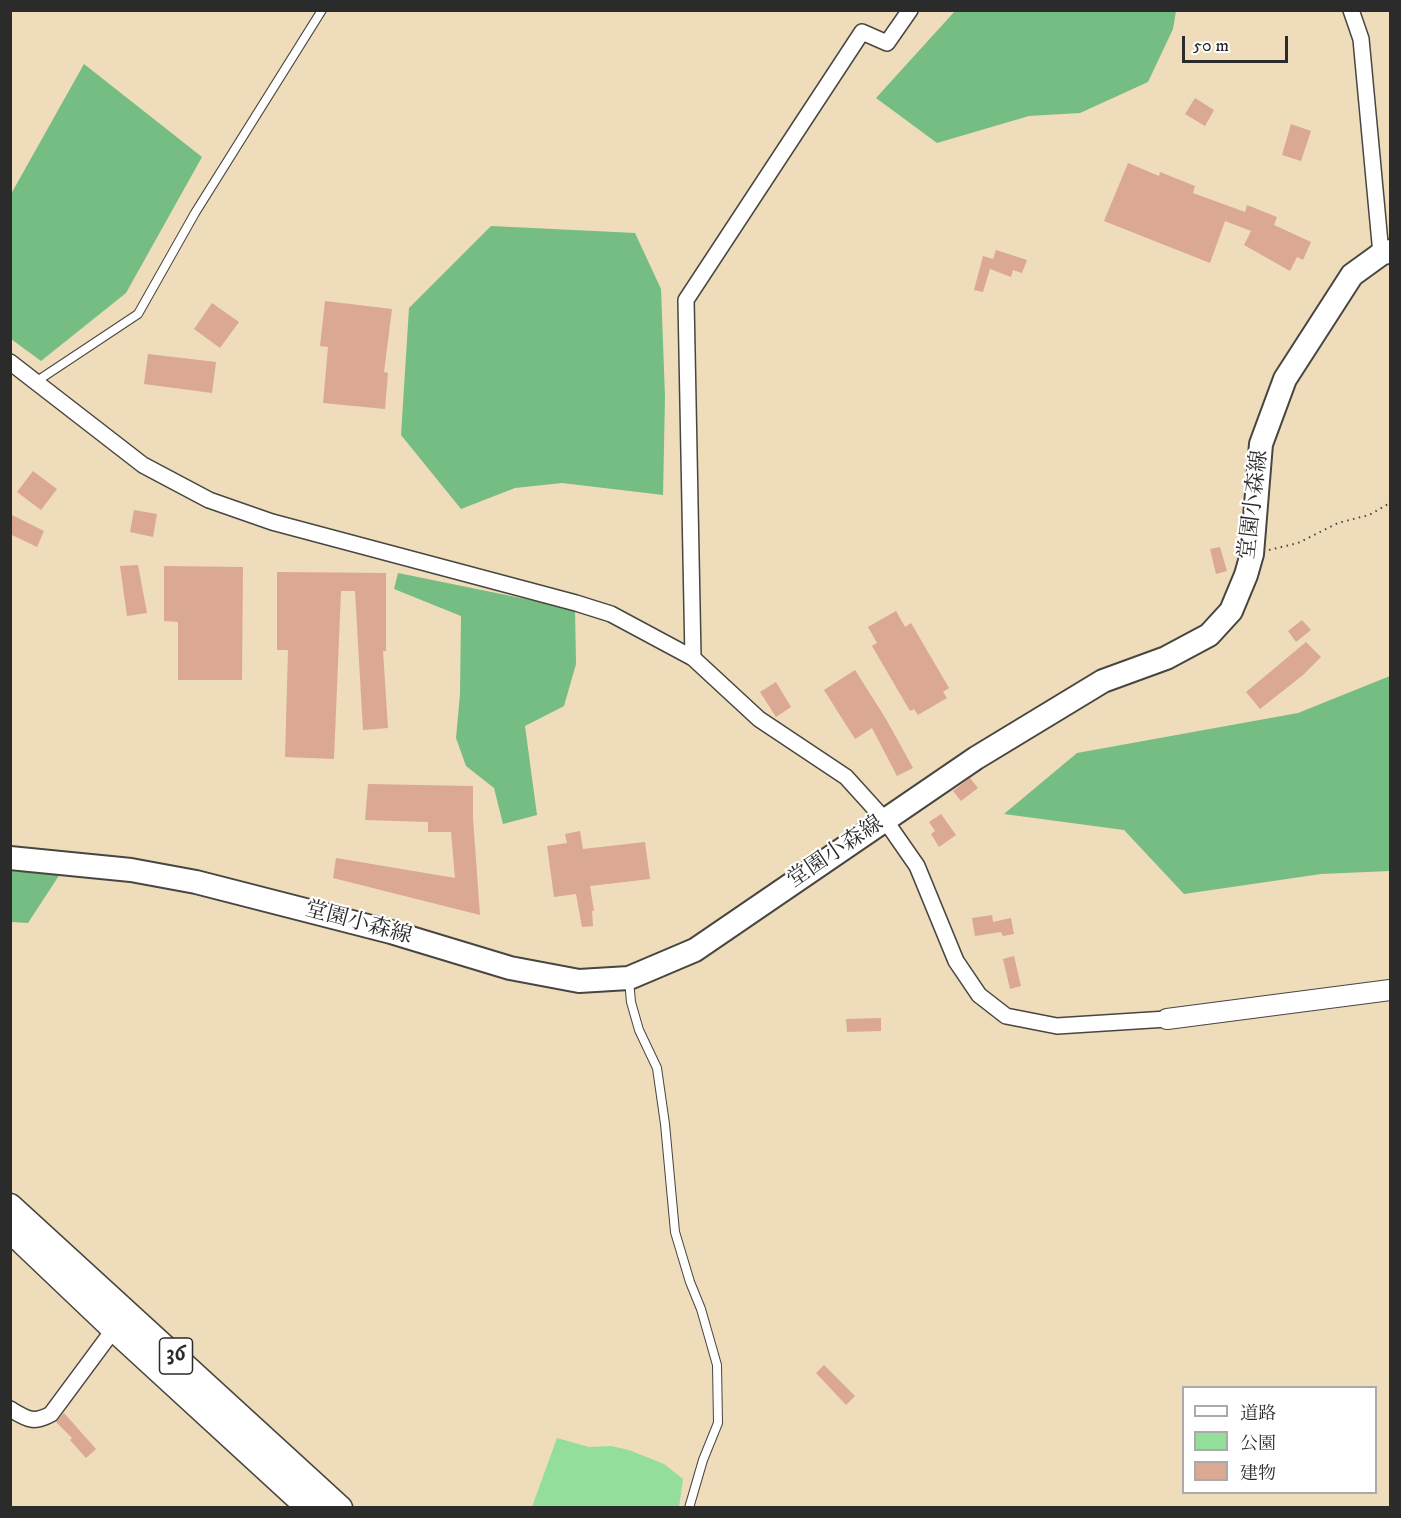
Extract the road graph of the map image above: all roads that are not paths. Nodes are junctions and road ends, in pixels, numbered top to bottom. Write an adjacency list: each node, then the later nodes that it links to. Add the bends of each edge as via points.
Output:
1 (322, 10): 6 (lane, via 195,213 138,314)
2 (910, 10): 7 (street, via 887,43 862,32 686,300)
3 (1351, 10): 4 (street, via 1361,39)
4 (1386, 253): 8 (main road, 堂園小森線, via 1352,275 1286,379 1261,444 1252,554 1231,611 1209,635 1166,658 1103,681 976,758)
5 (10, 362): 6 (street)
6 (37, 381): 7 (street, via 143,465 209,500 272,522 611,614)
7 (693, 658): 8 (street, via 759,720 846,777)
8 (885, 820): 10 (main road, 堂園小森線, via 695,950); 12 (street, via 916,866 956,962 979,995 1006,1016 1057,1026)
9 (10, 858): 10 (main road, 堂園小森線, via 131,870 196,882 392,932 510,968 579,981)
10 (629, 978): 19 (lane, via 639,1030 657,1068 675,1232 717,1365 718,1423)
11 (1390, 990): 12 (street)
12 (1167, 1019)
13 (10, 1206): 18 (main road, 36)
14 (10, 1230): 15 (main road, 36)
15 (114, 1329): 16 (street, via 51,1414 29,1420); 17 (main road, 36)
16 (10, 1409)
17 (309, 1508)
18 (340, 1508)
19 (689, 1508)

